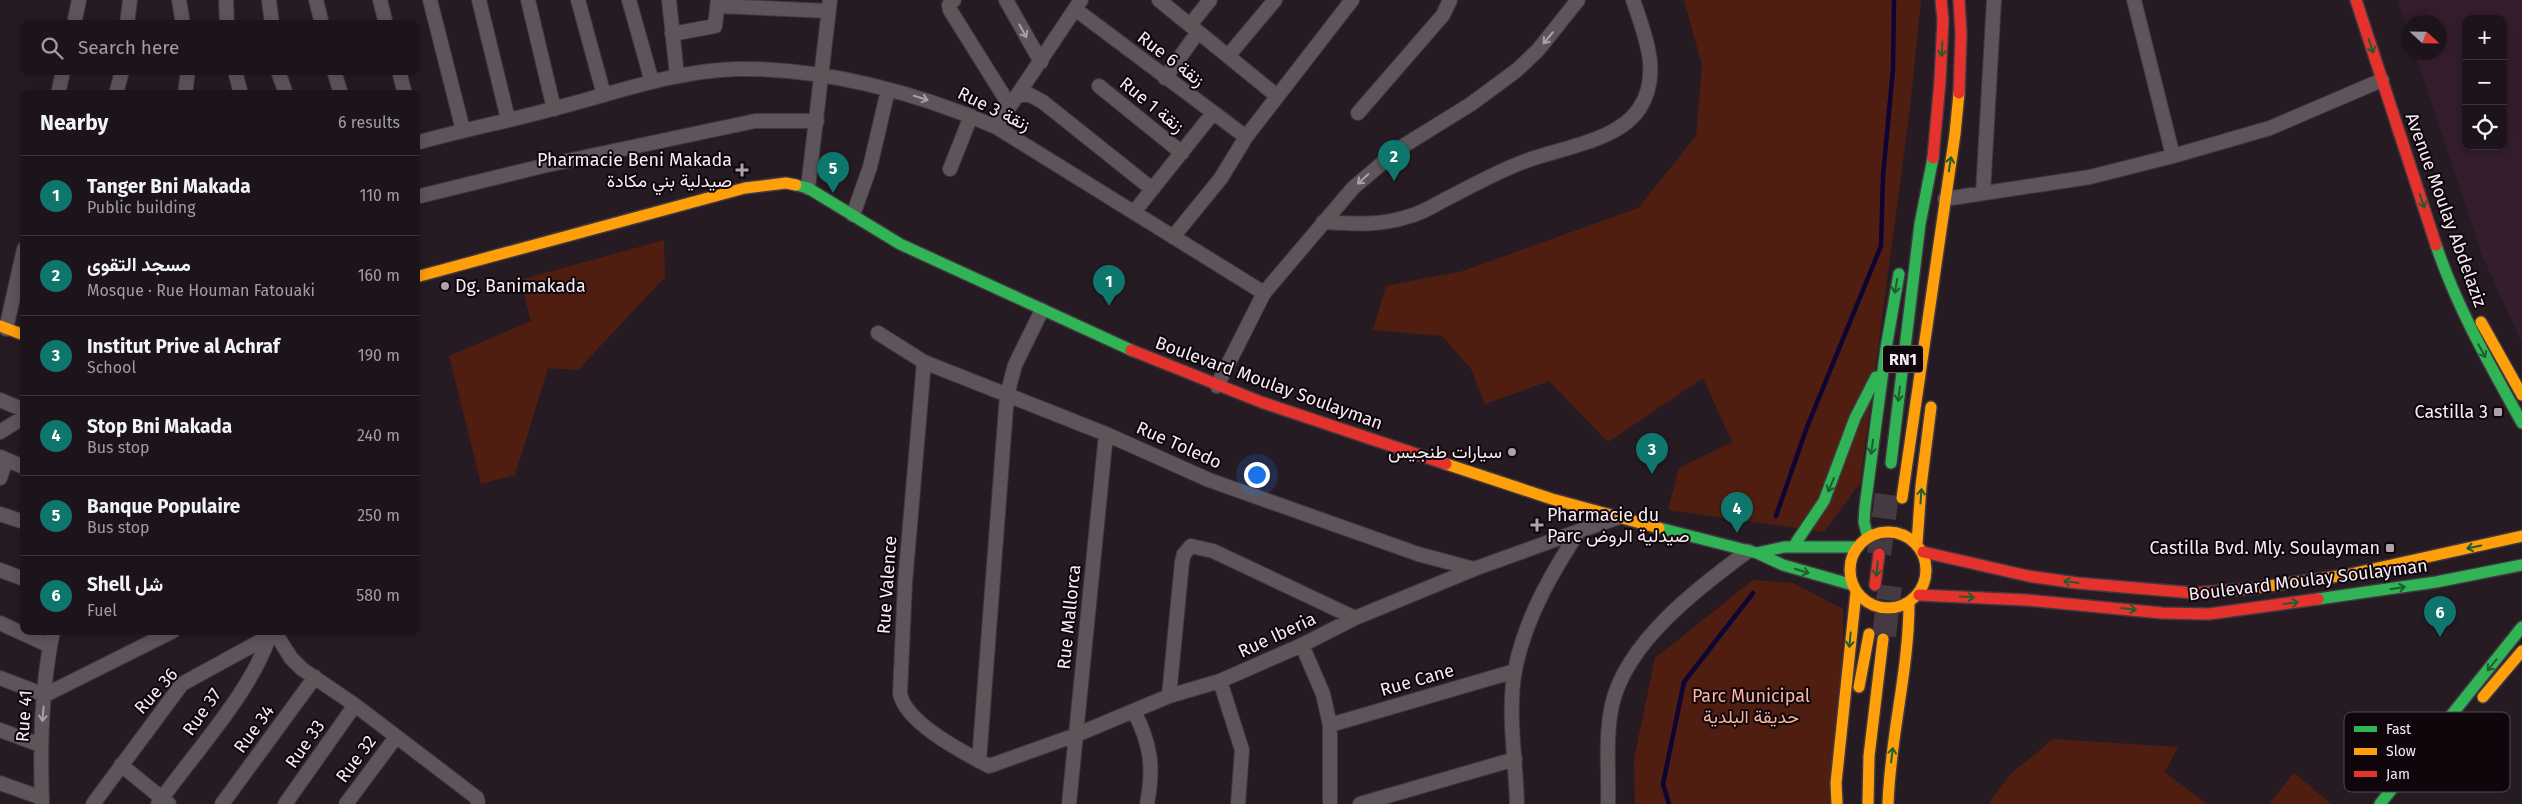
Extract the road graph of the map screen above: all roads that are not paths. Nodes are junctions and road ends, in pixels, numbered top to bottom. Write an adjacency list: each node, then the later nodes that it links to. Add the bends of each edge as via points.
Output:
1 (79, 0): 31 (street)
2 (130, 0): 32 (street)
3 (179, 0): 33 (street)
4 (226, 0): 34 (street)
5 (270, 0): 35 (street)
6 (316, 0): 36 (street)
7 (380, 0): 37 (street)
8 (430, 0): 76 (street)
9 (479, 0): 72 (street)
10 (528, 0): 68 (street)
11 (578, 0): 63 (street)
12 (629, 0): 53 (street)
13 (668, 0): 39 (street)
14 (954, 0): 66 (street, via 948,5 950,10)
15 (1006, 0): 41 (street, one-way to 41)
16 (1159, 0): 38 (street)
17 (1210, 0): 38 (street)
18 (1276, 0): 40 (street)
19 (1352, 0): 64 (street)
20 (1450, 0): 70 (street, via 1443,15)
21 (1578, 0): 89 (street, one-way to 89, via 1538,50 1517,70 1382,162)
22 (1633, 0): 89 (street, via 1649,48 1650,70 1646,96 1633,118 1606,135 1523,162 1410,216 1372,224)
23 (1941, 0): 90 (main road, RN1, one-way to 90, via 1943,20 1937,122)
24 (1959, 0): 86 (main road, RN1, one-way to 24, via 1961,76)
25 (1994, 0): 84 (street)
26 (2134, 0): 80 (street)
27 (2356, 0): 52 (main road, Avenue Moulay Abdelaziz, one-way to 52)
28 (718, 3): 30 (street); 39 (street, via 715,26)
29 (1078, 3): 41 (street); 51 (street, Rue 6 زنقة)
30 (830, 6): 50 (street)
31 (75, 20)
32 (128, 20)
33 (183, 20)
34 (226, 20)
35 (272, 20)
36 (321, 20)
37 (385, 20)
38 (1194, 28): 40 (street); 51 (street)
39 (672, 34): 49 (street)
40 (1228, 56): 64 (street)
41 (1041, 62): 66 (street)
42 (62, 75): 55 (street)
43 (121, 75): 56 (street)
44 (187, 75): 57 (street)
45 (236, 75): 58 (street)
46 (279, 75): 59 (street)
47 (335, 75): 60 (street)
48 (400, 75): 61 (street)
49 (677, 76): 50 (street, Rue 3 زنقة, via 734,69 768,69); 53 (street, Rue 3 زنقة)
50 (822, 76): 62 (street, Rue 3 زنقة); 73 (street)
51 (1165, 78): 69 (street, Rue 6 زنقة)
52 (2382, 80): 67 (main road, Avenue Moulay Abdelaziz); 80 (street, via 2270,128)
53 (652, 82): 63 (street, Rue 3 زنقة)
54 (1099, 86): 79 (street, Rue 1 زنقة)
55 (59, 90)
56 (117, 90)
57 (186, 90)
58 (239, 90)
59 (285, 90)
60 (339, 90)
61 (404, 90)
62 (888, 90): 71 (street, Rue 3 زنقة, one-way to 71); 88 (street, via 870,167)
63 (604, 95): 68 (street, Rue 3 زنقة)
64 (1277, 96): 77 (street)
65 (2401, 98): 67 (main road)
66 (1014, 100): 75 (street); 83 (street, via 1030,95 1043,102)
67 (2389, 102): 110 (main road, Avenue Moulay Abdelaziz, one-way to 110, via 2446,274 2476,339)
68 (554, 109): 72 (street, Rue 3 زنقة)
69 (1213, 113): 77 (street, Rue 6 زنقة); 79 (street)
70 (1358, 113)
71 (971, 116): 75 (street, Rue 3 زنقة); 81 (street)
72 (508, 119): 76 (street, Rue 3 زنقة)
73 (817, 121): 82 (street); 85 (street, via 755,121)
74 (2409, 124): 105 (main road, Avenue Moulay Abdelaziz, via 2464,285)
75 (996, 127): 87 (street, Rue 3 زنقة)
76 (463, 130): 78 (street, Rue 3 زنقة)
77 (1246, 137): 92 (street, via 1221,178)
78 (420, 140)
79 (1182, 153): 83 (street)
80 (2173, 156): 84 (street, via 2090,177)
81 (950, 169)
82 (808, 188): 88 (main road, Boulevard Moulay Soulayman); 94 (main road, Boulevard Moulay Soulayman, via 786,183 745,188)
83 (1152, 189): 87 (street)
84 (1983, 193): 86 (street)
85 (420, 196)
86 (1945, 199): 91 (main road, RN1)
87 (1134, 212): 92 (street, Rue 3 زنقة)
88 (853, 215): 97 (main road, Boulevard Moulay Soulayman, via 920,254)
89 (1323, 222): 96 (street)
90 (1920, 224): 101 (main road, one-way to 101, via 1898,276); 115 (main road, RN1, one-way to 115)
91 (1941, 230): 95 (main road); 117 (main road, RN1)
92 (1174, 237): 96 (street, Rue 3 زنقة)
93 (20, 264): 98 (street)
94 (420, 276)
95 (1946, 277)
96 (1264, 293): 103 (street)
97 (1042, 310): 103 (main road, Boulevard Moulay Soulayman); 104 (street, via 1018,357)
98 (3, 327): 99 (main road)
99 (20, 333)
100 (878, 333): 102 (street, Rue Toledo)
101 (1884, 360): 123 (main road, one-way to 123, via 1865,507); 124 (main road, one-way to 124, via 1855,418 1824,501)
102 (924, 362): 104 (street, Rue Toledo); 167 (street, Rue Valence, via 905,584 900,694 906,707 926,727)
103 (1217, 386): 119 (main road, Boulevard Moulay Soulayman, via 1535,494)
104 (1007, 395): 112 (street, Rue Toledo); 167 (street)
105 (2522, 396)
106 (1933, 398): 126 (main road, one-way to 106, via 1921,486)
107 (0, 400): 108 (street)
108 (20, 408)
109 (20, 420): 111 (street)
110 (2522, 423)
111 (0, 432)
112 (1106, 434): 130 (street, Rue Toledo, via 1209,480 1418,554); 163 (street, Rue Mallorca)
113 (3, 458): 114 (street); 116 (street)
114 (20, 465)
115 (1889, 475)
116 (0, 478)
117 (1902, 498)
118 (0, 514): 120 (street)
119 (1617, 518): 121 (street, Rue Iberia); 127 (main road, Boulevard Moulay Soulayman)
120 (20, 521)
121 (1579, 531): 130 (street, Rue Iberia); 150 (street, via 1539,599)
122 (2522, 536): 126 (main road, Boulevard Moulay Soulayman, one-way to 126, via 2346,575 2194,593 2038,578)
123 (1868, 538): 125 (main road); 126 (main road, via 1889,532 1899,533)
124 (1793, 547): 125 (main road, Boulevard Moulay Soulayman); 127 (main road, Boulevard Moulay Soulayman)
125 (1858, 547): 134 (main road, via 1850,566)
126 (1920, 548): 135 (main road, via 1927,566)
127 (1752, 552): 134 (main road, Boulevard Moulay Soulayman, one-way to 134); 184 (street, via 1704,585 1659,625 1637,654 1612,704)
128 (1879, 554): 133 (main road, one-way to 133)
129 (2522, 565): 135 (main road, Boulevard Moulay Soulayman, one-way to 129, via 2208,614 2413,586)
130 (1474, 569): 137 (street, Rue Iberia)
131 (0, 570): 132 (street)
132 (20, 578)
133 (1876, 585)
134 (1854, 588): 136 (main road, via 1871,605 1881,608 1890,609); 185 (main road, one-way to 185)
135 (1919, 595): 136 (main road)
136 (1909, 603): 187 (main road, one-way to 136, via 1889,774 1908,642)
137 (1355, 618): 148 (street, Rue Iberia); 155 (street, via 1213,551 1191,546 1182,562)
138 (0, 623): 140 (street)
139 (2522, 627): 160 (main road, one-way to 160)
140 (20, 628)
141 (1869, 634): 156 (main road)
142 (52, 635): 154 (street, Rue 41)
143 (165, 635): 154 (street)
144 (270, 635): 168 (street, Rue 36, via 182,684)
145 (272, 635): 172 (street, Rue 37, via 227,711)
146 (273, 635): 151 (street, via 291,658)
147 (1884, 636): 186 (main road, via 1872,728)
148 (1302, 645): 153 (street, Rue Iberia); 161 (street, via 1323,694)
149 (2522, 651): 158 (main road)
150 (1515, 671): 161 (street, Rue Cane); 166 (street)
151 (315, 676): 157 (street); 174 (street, Rue 34)
152 (0, 678): 154 (street)
153 (1220, 681): 155 (street, Rue Iberia); 180 (street, via 1242,750)
154 (44, 695): 165 (street, Rue 41, one-way to 165)
155 (1169, 696): 159 (street, Rue Iberia)
156 (1858, 697)
157 (355, 705): 164 (street); 175 (street, Rue 33)
158 (2474, 708)
159 (1134, 711): 163 (street, Rue Iberia); 179 (street, via 1148,744 1151,762)
160 (2454, 712)
161 (1330, 725): 181 (street)
162 (0, 730): 165 (street)
163 (1076, 735): 167 (street, Rue Iberia); 178 (street, Rue Mallorca)
164 (396, 737): 176 (street, Rue 32); 177 (street, via 468,790 477,798)
165 (40, 745): 171 (street, Rue 41)
166 (1515, 759): 182 (street); 183 (street)
167 (984, 764)
168 (121, 765): 172 (street); 173 (street, Rue 36)
169 (0, 783): 171 (street)
170 (2390, 792): 188 (main road, one-way to 188)
171 (42, 801)
172 (163, 802)
173 (93, 804)
174 (222, 804)
175 (285, 804)
176 (346, 804)
177 (478, 804)
178 (1069, 804)
179 (1147, 804)
180 (1238, 804)
181 (1330, 804)
182 (1360, 804)
183 (1517, 804)
184 (1608, 804)
185 (1837, 804)
186 (1868, 804)
187 (1888, 804)
188 (2380, 804)

